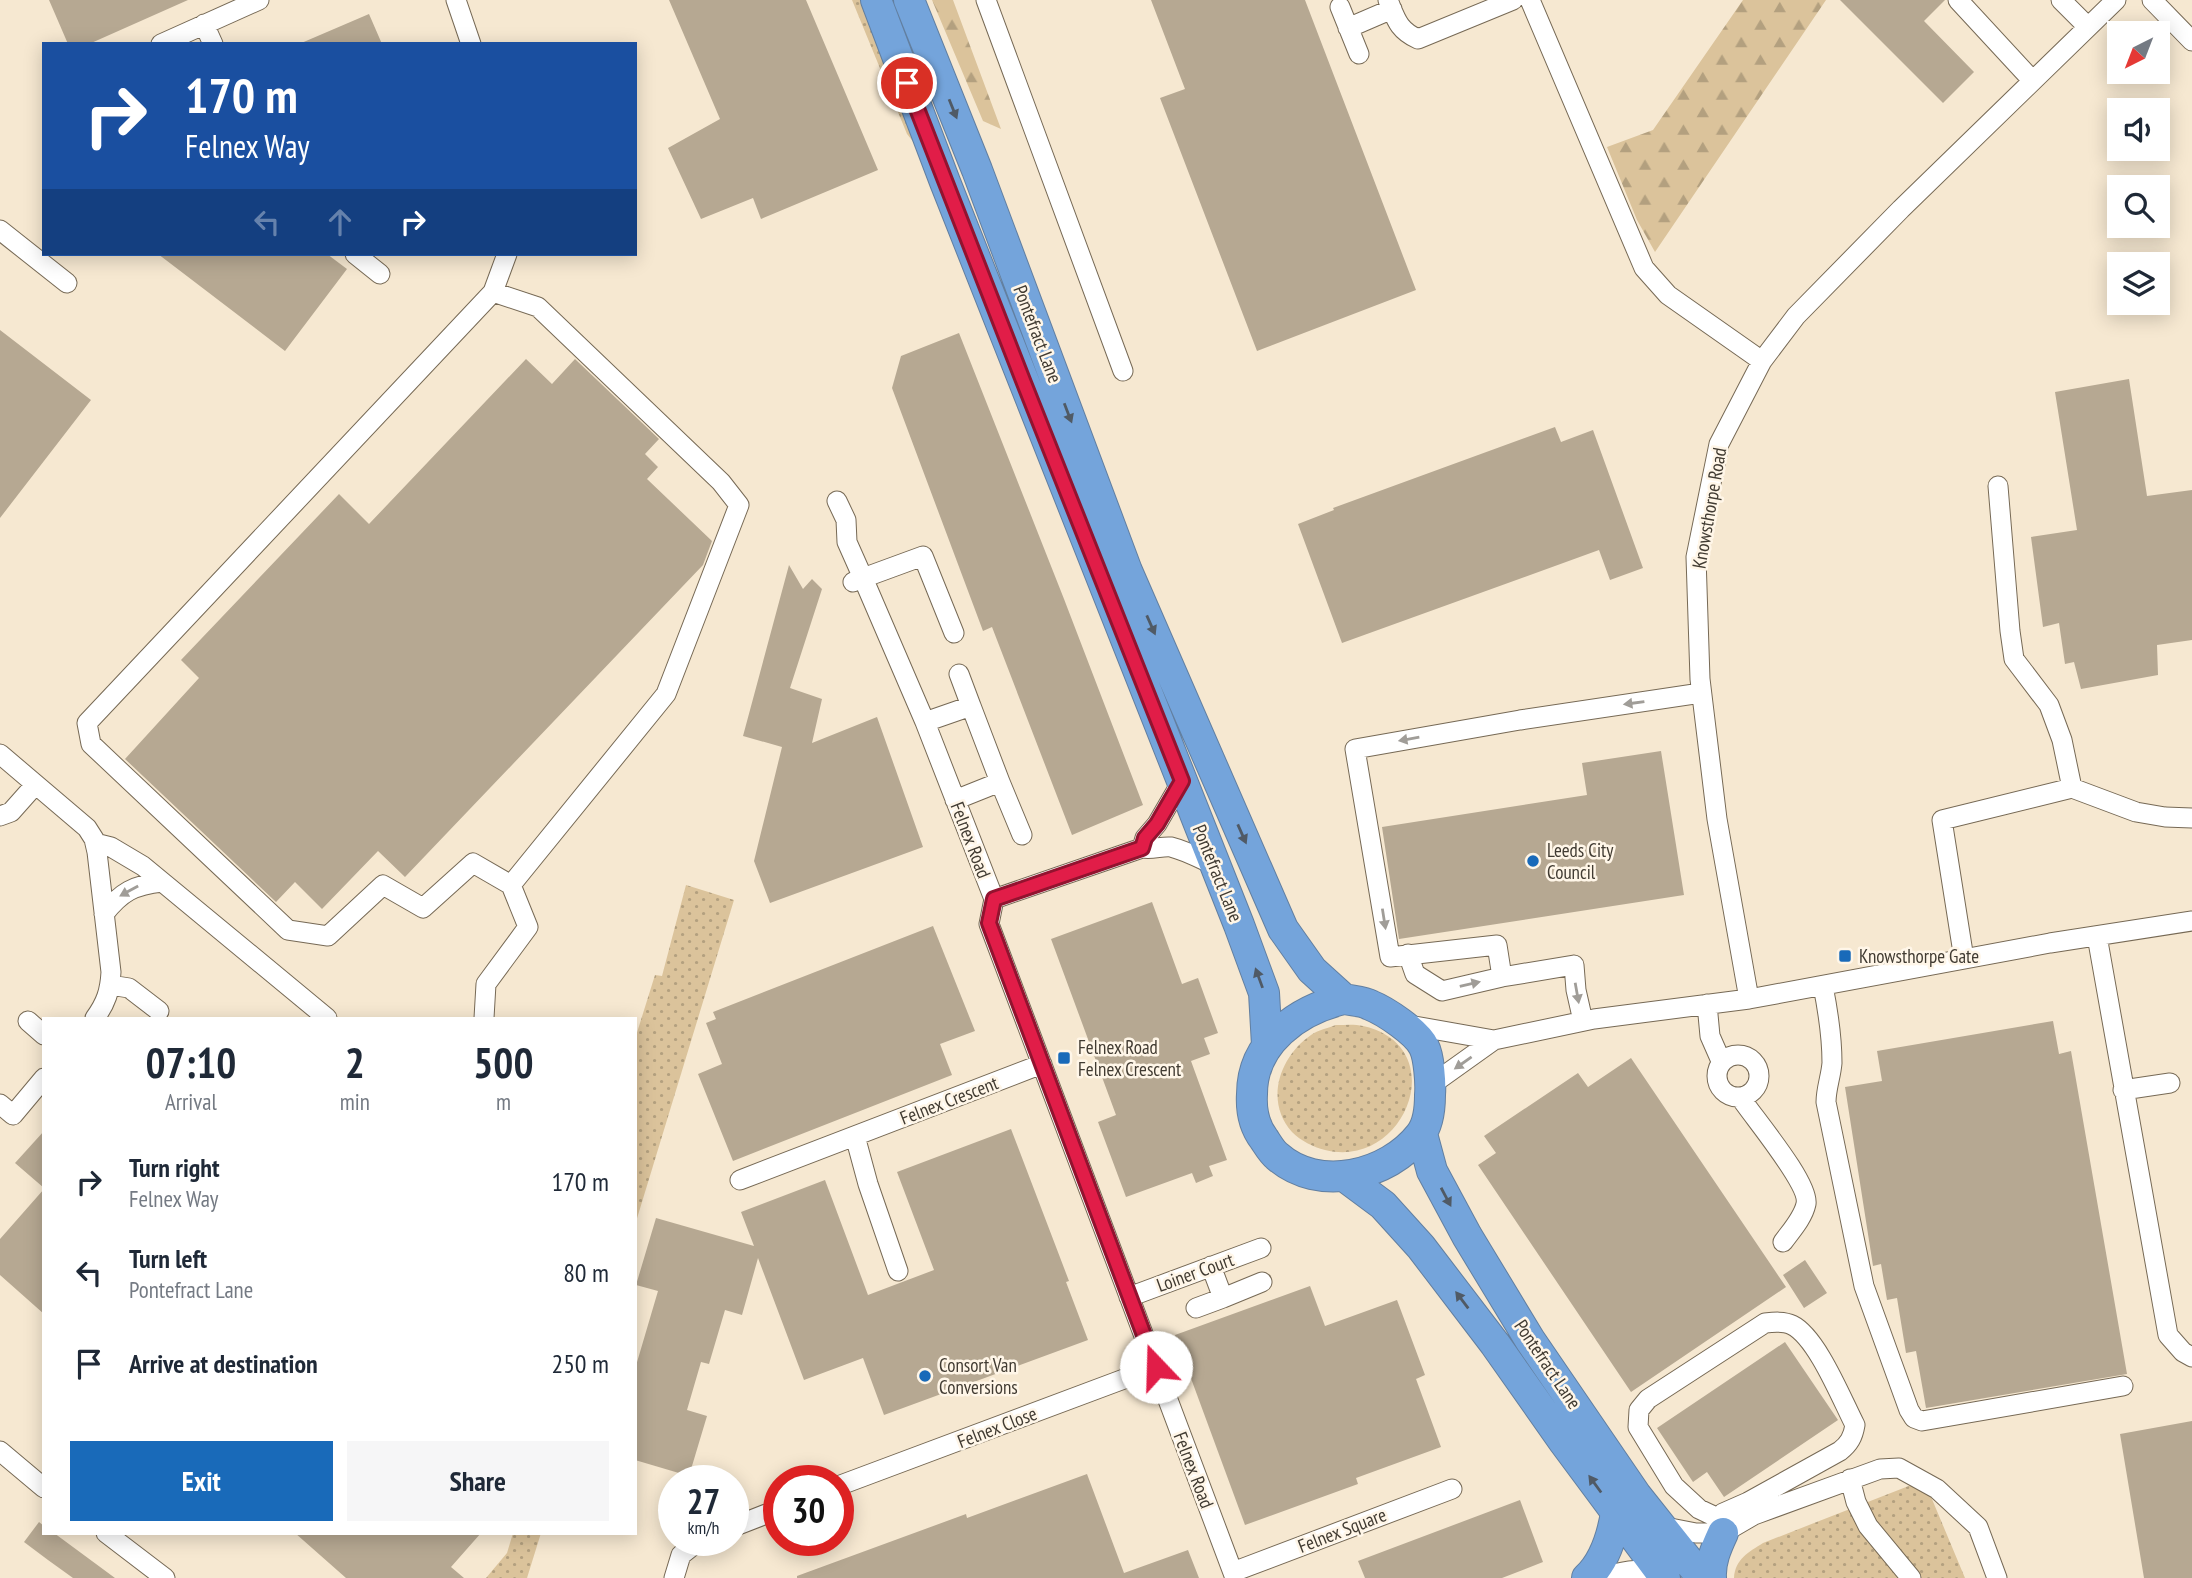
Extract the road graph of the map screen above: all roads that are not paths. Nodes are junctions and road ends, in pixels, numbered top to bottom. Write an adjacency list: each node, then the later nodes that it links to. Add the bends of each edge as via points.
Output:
1 (259, 0): 14 (street)
2 (456, 0): 20 (street)
3 (876, 0): 40 (highway, Pontefract Lane)
4 (909, 0): 62 (highway, Pontefract Lane, one-way to 62, via 1128,571 1283,929 1312,970)
5 (986, 0): 30 (street)
6 (1513, 0): 12 (street, via 1418,38 1406,33)
7 (1530, 0): 29 (street, via 1644,268 1668,295)
8 (1958, 0): 22 (street)
9 (2061, 0): 15 (street)
10 (2116, 0): 15 (street, Knowsthorpe Road)
11 (2152, 0): 17 (street)
12 (1390, 5): 16 (street)
13 (1340, 7): 16 (street)
14 (204, 24): 18 (street); 19 (street)
15 (2088, 27): 22 (street, Knowsthorpe Road)
16 (1348, 28): 21 (street)
17 (2192, 41)
18 (164, 42)
19 (212, 42)
20 (470, 42)
21 (1359, 54)
22 (2032, 80): 29 (street, Knowsthorpe Road, via 1796,316)
23 (0, 230): 27 (street)
24 (358, 256): 26 (street)
25 (506, 256): 28 (street)
26 (380, 274)
27 (67, 283)
28 (493, 292): 52 (street, via 538,307 721,482 739,505 666,694); 52 (street, via 87,723 91,744 288,930 328,936 383,885 423,908 472,863)
29 (1762, 361): 36 (street, Knowsthorpe Road, via 1719,444 1696,557)
30 (1123, 371)
31 (1997, 486): 43 (street, via 2014,659 2049,705)
32 (837, 501): 33 (street, Felnex Road, via 846,520)
33 (858, 580): 34 (street, via 923,556); 38 (street, Felnex Road)
34 (954, 633)
35 (959, 674): 37 (street)
36 (1701, 693): 57 (street, one-way to 57, via 1356,749 1390,957); 63 (street, Knowsthorpe Road, via 1717,818)
37 (971, 706): 38 (street); 41 (street)
38 (925, 722): 44 (street, Felnex Road)
39 (0, 754): 42 (street)
40 (1182, 781): 49 (street); 50 (highway, Pontefract Lane)
41 (1000, 782): 44 (street); 47 (street)
42 (35, 785): 45 (street, via 11,812); 48 (street, via 87,828)
43 (2072, 788): 46 (street, via 2136,812); 58 (street, via 1942,820)
44 (955, 800): 53 (street, Felnex Road)
45 (0, 816)
46 (2192, 818)
47 (1022, 835)
48 (94, 843): 51 (street, via 126,855); 54 (street)
49 (1142, 848): 50 (street, via 1168,846); 53 (street)
50 (1216, 866): 74 (highway, Pontefract Lane, one-way to 50, via 1264,993)
51 (162, 882): 54 (street, one-way to 54, via 129,890); 67 (street)
52 (511, 885): 68 (street, via 528,927 486,984)
53 (994, 899): 76 (street, Felnex Road, via 989,923)
54 (104, 914): 60 (street)
55 (2192, 920): 56 (street)
56 (2096, 936): 58 (street); 80 (street)
57 (1408, 954): 59 (street, one-way to 59, via 1415,975 1443,991); 59 (street, via 1497,945)
58 (1964, 959): 61 (street)
59 (1502, 977): 70 (street, one-way to 70, via 1574,965)
60 (110, 985): 65 (street, via 129,988); 66 (street, via 106,1003)
61 (1823, 986): 63 (street); 97 (street, via 1832,1066 1826,1102 1864,1286 1914,1418 1922,1421)
62 (1344, 999): 71 (highway, via 1369,1004); 74 (highway, via 1303,1014)
63 (1749, 999): 64 (street)
64 (1707, 1004): 70 (street); 75 (street, via 1710,1036)
65 (159, 1011)
66 (96, 1017)
67 (326, 1017)
68 (484, 1017)
69 (28, 1021): 72 (street)
70 (1583, 1021): 73 (street)
71 (1403, 1024): 73 (street); 79 (highway, via 1424,1046)
72 (42, 1033)
73 (1494, 1040): 79 (street, one-way to 79)
74 (1267, 1045): 85 (highway, via 1256,1064 1252,1086 1251,1110 1259,1133 1276,1156 1299,1171)
75 (1721, 1061): 81 (street, via 1717,1082 1726,1094); 81 (street, via 1741,1054 1757,1066 1757,1086)
76 (1042, 1064): 84 (street, Felnex Crescent); 92 (street, Felnex Road)
77 (42, 1080): 82 (street, via 13,1115)
78 (2171, 1083): 80 (street)
79 (1431, 1085): 83 (highway)
80 (2123, 1090): 95 (street, via 2168,1335)
81 (1740, 1097): 87 (street, via 1805,1190 1803,1214)
82 (0, 1104)
83 (1422, 1134): 85 (highway, via 1401,1154 1370,1170); 104 (highway, Pontefract Lane, one-way to 104, via 1432,1171 1523,1329)
84 (855, 1136): 86 (street, Felnex Crescent); 90 (street)
85 (1344, 1176): 103 (highway, Pontefract Lane, one-way to 85, via 1421,1247 1383,1205)
86 (740, 1180)
87 (1783, 1242)
88 (1261, 1248): 89 (street, Loiner Court)
89 (1211, 1266): 92 (street, Loiner Court); 93 (street)
90 (898, 1271)
91 (1262, 1282): 93 (street)
92 (1129, 1297): 96 (street, Felnex Road)
93 (1223, 1298): 94 (street)
94 (1196, 1308)
95 (2192, 1357)
96 (1156, 1367): 100 (street, Felnex Close); 108 (street, Felnex Road)
97 (2123, 1386)
98 (0, 1451): 101 (street)
99 (1850, 1479): 105 (street); 116 (street, via 1868,1526); 117 (street, via 1899,1468 1937,1489 1978,1527)
100 (854, 1480)
101 (42, 1486)
102 (1452, 1489): 108 (street, Felnex Square)
103 (1616, 1513): 111 (highway, via 1609,1543); 113 (highway, Pontefract Lane)
104 (1660, 1526): 105 (street, via 1696,1533); 114 (highway, Pontefract Lane)
105 (1720, 1526): 105 (street, via 1723,1513 1840,1451 1854,1433 1855,1425 1811,1341 1792,1325 1765,1323 1648,1399 1639,1410 1638,1427 1674,1486); 115 (highway)
106 (109, 1535): 109 (street)
107 (681, 1556): 110 (street)
108 (1234, 1575)
109 (166, 1578)
110 (674, 1578)
111 (1587, 1578)
112 (1598, 1578): 113 (street, via 1633,1569)
113 (1665, 1578)
114 (1702, 1578)
115 (1710, 1578)
116 (1911, 1578)
117 (1997, 1578)

